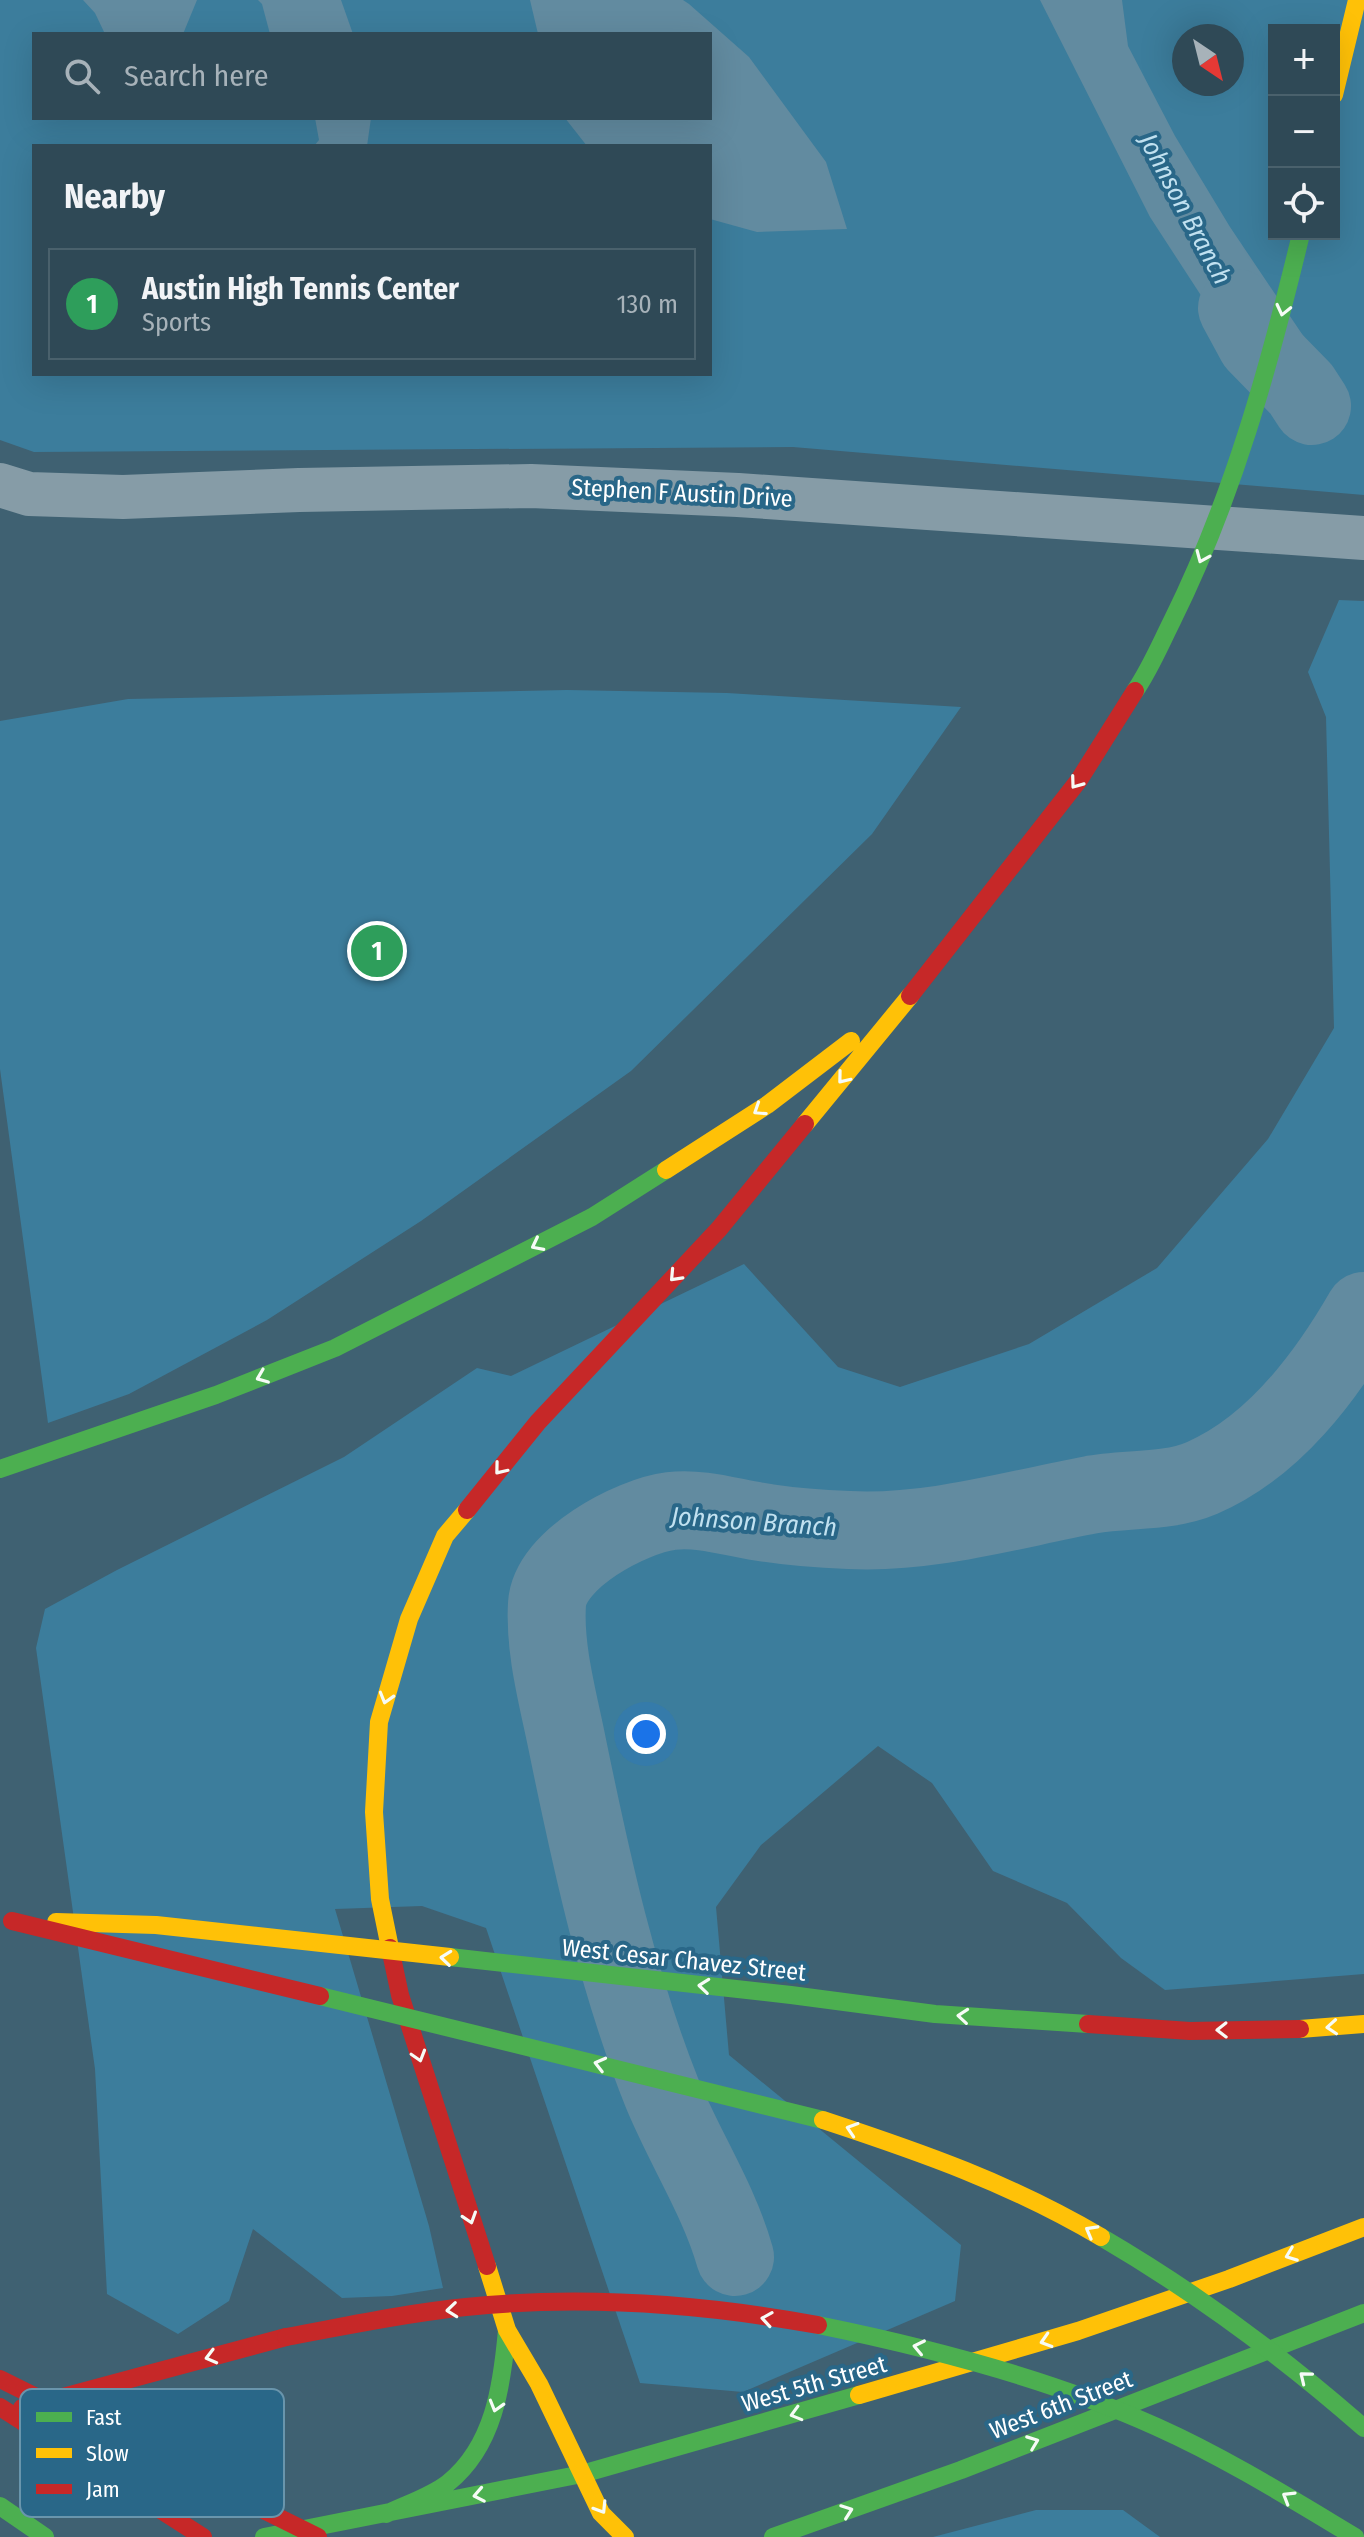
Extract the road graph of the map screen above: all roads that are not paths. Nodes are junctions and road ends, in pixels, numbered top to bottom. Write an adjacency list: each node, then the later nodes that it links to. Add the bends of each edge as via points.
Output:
1 (1357, 0): 2 (main road)
2 (1340, 70)
3 (1300, 240): 6 (main road, one-way to 6, bridge, via 1274,348 1229,492 1142,681 1079,780)
4 (0, 485): 5 (street, Stephen F Austin Drive, via 29,494 123,497 547,487)
5 (1364, 538)
6 (910, 996): 7 (main road, one-way to 7, via 767,1105 592,1217 335,1348); 12 (main road, one-way to 12, bridge, via 719,1229 538,1422 445,1536 409,1619 379,1722 374,1812 380,1899 400,1995)
7 (0, 1469)
8 (6, 1919): 9 (main road, West Cesar Chavez Street, one-way to 8, bridge, via 1190,2031 935,2014 156,1925); 20 (main road, one-way to 8, bridge, via 1234,2321 1133,2254 1030,2197 926,2154 811,2116)
9 (1364, 2024)
10 (1364, 2227): 21 (main road, West 5th Street, one-way to 21, via 1078,2331)
11 (1364, 2313): 31 (main road, West 6th Street, one-way to 11)
12 (507, 2330): 21 (main road); 23 (main road, one-way to 23, via 495,2414 478,2449 447,2483)
13 (0, 2379): 14 (main road, bridge)
14 (21, 2389)
15 (93, 2389): 32 (main road, one-way to 15, bridge, via 1159,2427 1047,2384 844,2331 730,2313 624,2302 522,2303 403,2314 286,2337)
16 (0, 2407): 19 (main road, bridge)
17 (20, 2409): 18 (main road, one-way to 18, bridge)
18 (0, 2414)
19 (20, 2420)
20 (1364, 2428)
21 (582, 2474): 23 (main road, West 5th Street, one-way to 23); 30 (main road, one-way to 30, via 601,2513)
22 (0, 2506): 26 (main road)
23 (386, 2514): 28 (main road, West 5th Street)
24 (172, 2517): 27 (main road, bridge)
25 (279, 2517): 29 (main road, bridge)
26 (45, 2537)
27 (203, 2537)
28 (264, 2537)
29 (318, 2537)
30 (625, 2537)
31 (773, 2537)
32 (1355, 2537)

